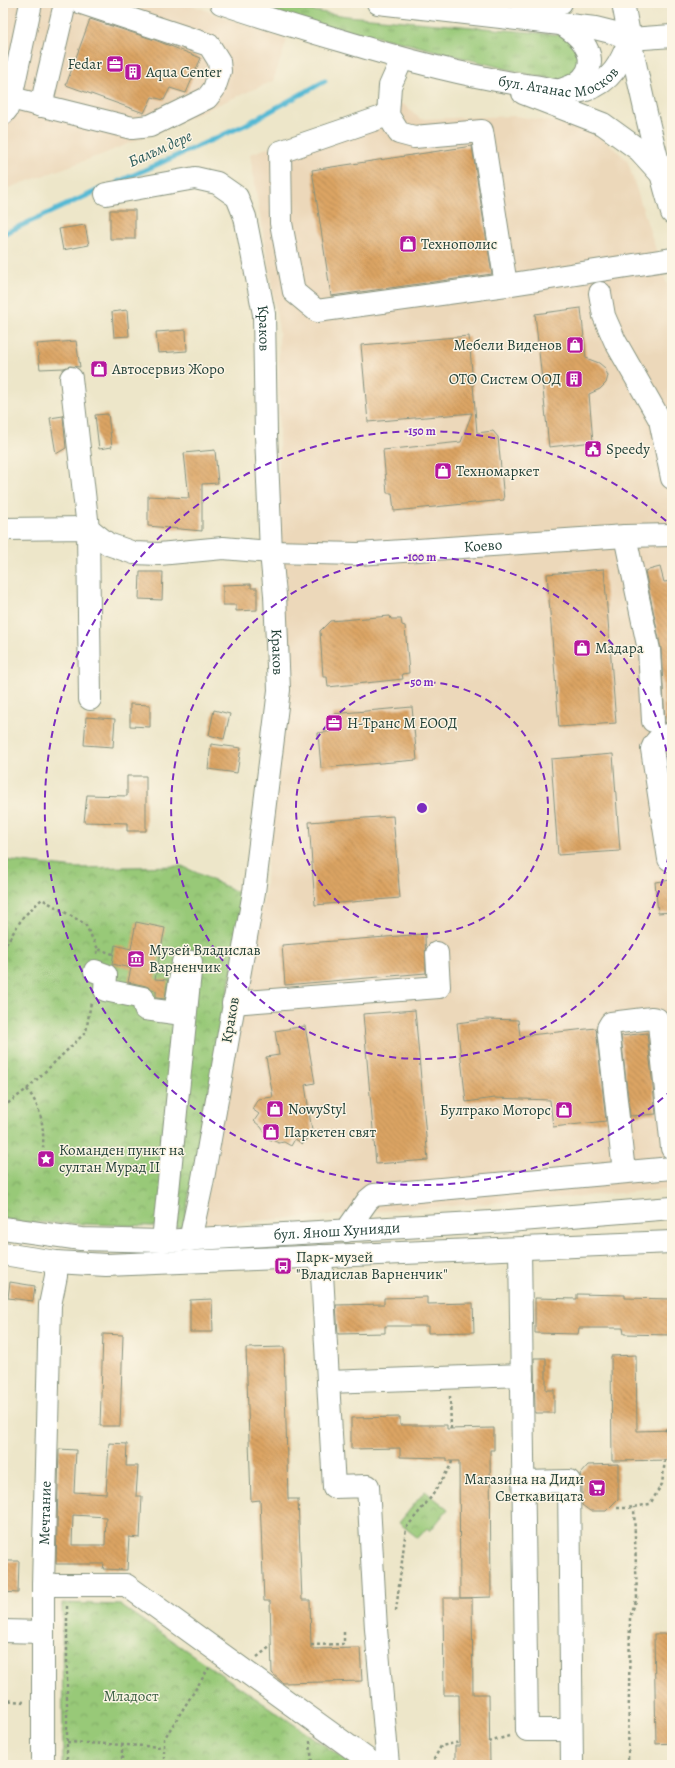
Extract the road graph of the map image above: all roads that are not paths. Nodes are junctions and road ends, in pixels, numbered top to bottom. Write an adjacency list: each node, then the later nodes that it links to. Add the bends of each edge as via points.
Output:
1 (31, 3): 14 (street)
2 (221, 3): 11 (street, бул. Атанас Москов)
3 (378, 3): 7 (street, бул. Атанас Москов)
4 (562, 3): 7 (street, via 530,13)
5 (623, 3): 10 (street)
6 (73, 7): 15 (street); 15 (street, via 209,45 219,60 220,71 214,89 207,98 150,126 132,128)
7 (488, 15): 8 (street, бул. Атанас Москов)
8 (563, 25): 10 (street, бул. Атанас Москов, via 604,30); 13 (street, via 585,45 590,66 586,76 579,83)
9 (672, 36): 10 (street)
10 (630, 39): 13 (street, бул. Атанас Москов, via 620,64 612,75 601,83 578,92); 17 (street)
11 (402, 59): 12 (street, бул. Атанас Москов); 16 (street, via 390,86)
12 (488, 80): 13 (street, бул. Атанас Москов); 17 (street, via 603,124 639,150)
13 (559, 90)
14 (7, 106): 15 (street)
15 (41, 106)
16 (388, 115): 21 (street, via 399,133 414,137 482,131); 21 (street, via 280,152 281,223 294,292 317,311)
17 (661, 174): 19 (street)
18 (106, 194): 29 (street, Краков, via 195,178 217,183 237,197 245,217 264,314)
19 (672, 212)
20 (672, 259): 21 (street)
21 (506, 285)
22 (600, 294): 24 (street, via 604,316 615,341 660,420)
23 (71, 378): 25 (street)
24 (672, 478)
25 (88, 528): 26 (street); 29 (street, Коево, via 108,544 134,553 160,554 223,548); 30 (street)
26 (3, 529)
27 (672, 535): 28 (street, Коево)
28 (625, 536): 29 (street, Коево, via 358,554); 31 (street, via 649,650)
29 (271, 552): 36 (street, Краков, via 279,690 254,892)
30 (90, 699)
31 (653, 722)
32 (672, 734): 33 (street, via 655,741 652,750)
33 (672, 861)
34 (437, 953): 36 (street, via 439,987)
35 (95, 971): 44 (street, via 106,975 105,990 143,998 145,1009 175,1013 183,962 191,962)
36 (234, 1003): 43 (street, Краков)
37 (672, 1148): 39 (street, via 660,1024 657,1019 652,1018 611,1022 608,1028)
38 (672, 1168): 39 (street)
39 (624, 1172): 42 (street, via 374,1196 368,1200)
40 (672, 1208): 42 (street, бул. Янош Хунияди)
41 (3, 1228): 44 (street, бул. Янош Хунияди, via 81,1239)
42 (346, 1231): 43 (street, бул. Янош Хунияди)
43 (190, 1240): 44 (street, бул. Янош Хунияди)
44 (163, 1242)
45 (672, 1242): 46 (street, бул. Янош Хунияди)
46 (520, 1249): 48 (street, бул. Янош Хунияди); 50 (street)
47 (3, 1254): 49 (street, бул. Янош Хунияди)
48 (321, 1256): 49 (street, бул. Янош Хунияди, via 106,1265); 51 (street)
49 (56, 1262): 53 (street, Мечтание, via 50,1306)
50 (522, 1375): 51 (street); 52 (street)
51 (328, 1382): 59 (street, via 334,1487 368,1486 375,1617)
52 (524, 1482): 56 (street, via 527,1730); 56 (street, via 569,1481)
53 (43, 1585): 55 (street, Мечтание); 58 (street, via 126,1585)
54 (3, 1631): 55 (street)
55 (43, 1632): 57 (street, Мечтание)
56 (571, 1730): 60 (street)
57 (43, 1765)
58 (375, 1765)
59 (388, 1765)
60 (572, 1765)

